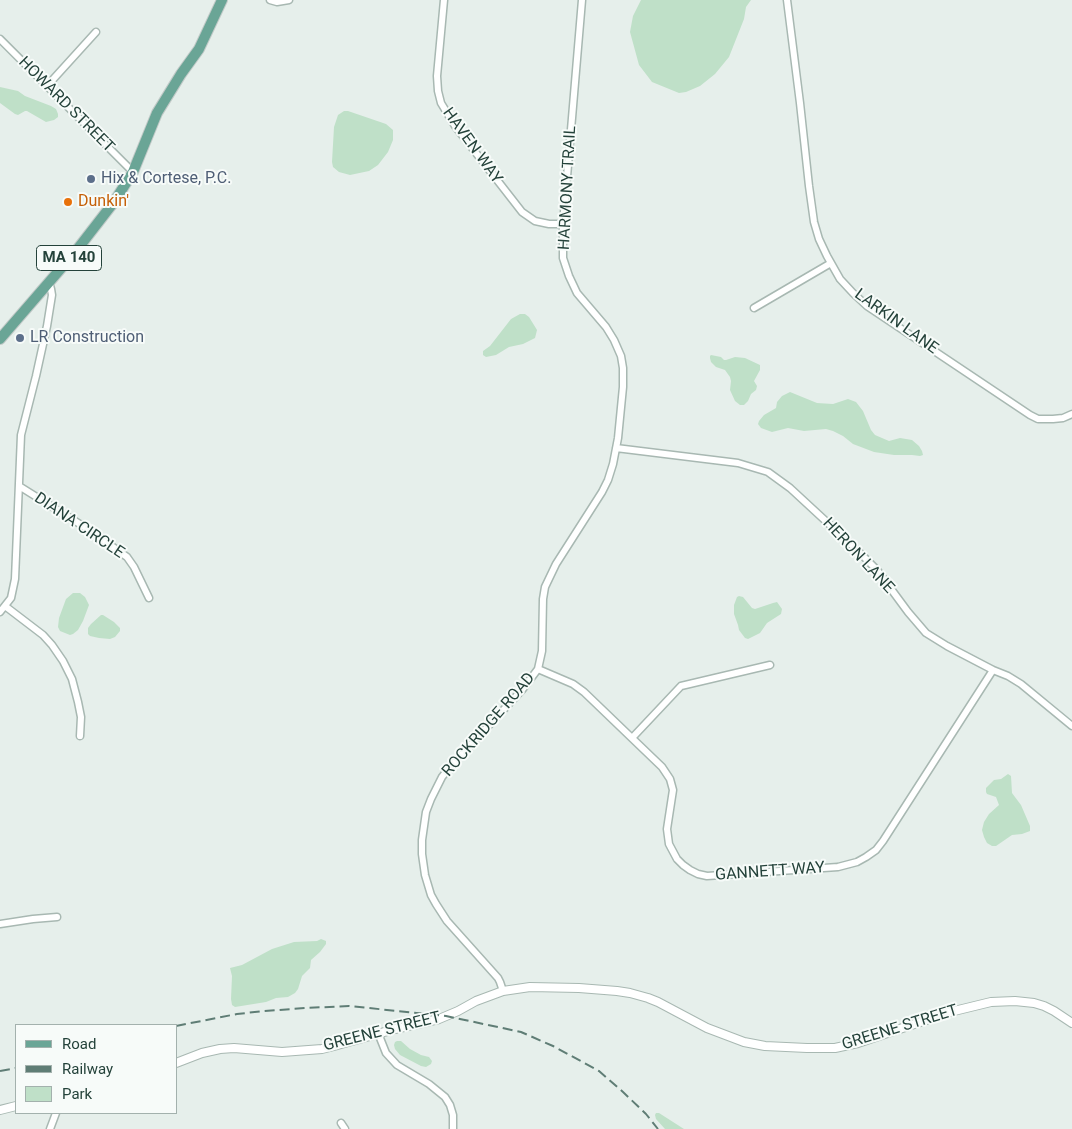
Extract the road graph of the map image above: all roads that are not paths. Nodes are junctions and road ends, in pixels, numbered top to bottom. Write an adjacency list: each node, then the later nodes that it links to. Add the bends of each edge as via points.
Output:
1 (222, 0): 10 (main road, MA 140, via 199,49 157,114)
2 (270, 0): 3 (street)
3 (289, 0)
4 (444, 0): 11 (street, HAVEN WAY, via 437,76 441,103 522,212 535,221)
5 (582, 0): 11 (street, HARMONY TRAIL)
6 (787, 0): 12 (street, LARKIN LANE, via 814,222)
7 (96, 32): 9 (street)
8 (0, 39): 9 (street, HOWARD STREET)
9 (47, 86): 10 (street, HOWARD STREET)
10 (132, 172): 13 (main road, MA 140, via 99,222)
11 (563, 224): 17 (street, HARMONY TRAIL, via 563,258 569,276 578,293 606,327 621,356 623,387)
12 (831, 263): 14 (street); 16 (street, LARKIN LANE, via 840,279 867,306 1030,415 1038,419 1053,419)
13 (49, 282): 15 (main road, MA 140); 18 (street, via 52,295 47,326 21,435)
14 (754, 308)
15 (0, 339)
16 (1072, 414)
17 (616, 448): 22 (street, ROCKRIDGE ROAD, via 602,492 545,587); 23 (street, HERON LANE, via 738,463 768,472 799,496 877,570 926,632)
18 (19, 486): 19 (street, DIANA CIRCLE, via 127,557); 20 (street, via 16,574 12,595)
19 (149, 598)
20 (2, 609): 25 (street, via 43,635 64,661 78,702)
21 (770, 665): 26 (street, via 681,686)
22 (538, 669): 26 (street, GANNETT WAY, via 584,692); 29 (street, ROCKRIDGE ROAD, via 449,768 436,787 423,825 423,864 431,895 446,921 498,978)
23 (992, 670): 24 (street, HERON LANE, via 1021,684); 26 (street, GANNETT WAY, via 876,850 857,862 838,867 718,876 690,870 677,859 667,837 672,795 670,778)
24 (1072, 726)
25 (80, 736)
26 (632, 738)
27 (57, 917): 28 (street)
28 (0, 924)
29 (503, 991): 30 (street, GREENE STREET, via 543,987 617,991 648,998 707,1028 744,1042 766,1046 835,1048 858,1044 950,1012 991,1002 1034,1003); 31 (street, GREENE STREET, via 440,1019)
30 (1072, 1023)
31 (378, 1034): 32 (street, GREENE STREET, via 312,1050 216,1049); 37 (street, via 386,1053 397,1065 445,1097 453,1115)
32 (178, 1062)
33 (15, 1106): 34 (street)
34 (0, 1110)
35 (56, 1114): 36 (street)
36 (50, 1129)
37 (453, 1129)

